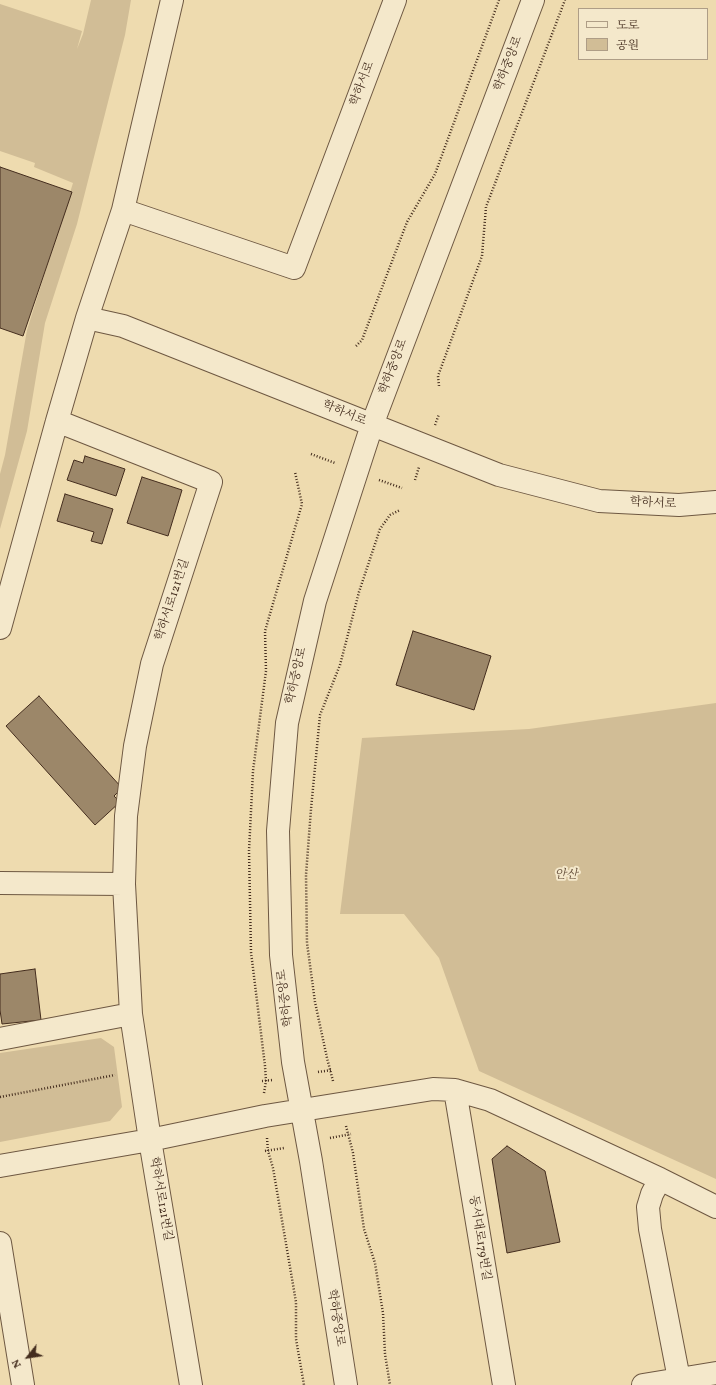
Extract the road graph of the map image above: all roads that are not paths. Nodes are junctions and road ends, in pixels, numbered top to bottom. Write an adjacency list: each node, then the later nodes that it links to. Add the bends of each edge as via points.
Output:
1 (395, 0): 4 (street, 학하서로, via 294,268)
2 (533, 0): 7 (street, 학하중앙로)
3 (165, 2): 4 (street)
4 (122, 210): 5 (street)
5 (87, 318): 6 (street); 7 (street, 학하서로, via 123,326)
6 (57, 421): 9 (street); 11 (street, 학하서로121번길, via 212,482 152,664 135,746 126,816)
7 (372, 425): 8 (street, 학하서로, via 499,475 599,501 679,506); 15 (street, 학하중앙로, via 315,601 287,723 278,831 281,955)
8 (716, 502)
9 (0, 628)
10 (0, 883): 11 (street)
11 (124, 884): 12 (street, 학하서로121번길)
12 (131, 1014): 13 (street); 16 (street, 학하서로121번길)
13 (0, 1038)
14 (455, 1090): 15 (street, via 433,1089); 18 (street, via 490,1100); 26 (street, 동서대로179번길)
15 (302, 1111): 16 (street, via 265,1116); 25 (street, 학하중앙로)
16 (150, 1140): 17 (street); 24 (street, 학하서로121번길)
17 (0, 1166)
18 (660, 1179): 19 (street); 22 (street, via 648,1207 650,1229)
19 (716, 1207)
20 (0, 1243): 23 (street)
21 (716, 1373): 22 (street)
22 (679, 1379): 27 (street)
23 (23, 1385)
24 (191, 1385)
25 (346, 1385)
26 (504, 1385)
27 (644, 1385)

